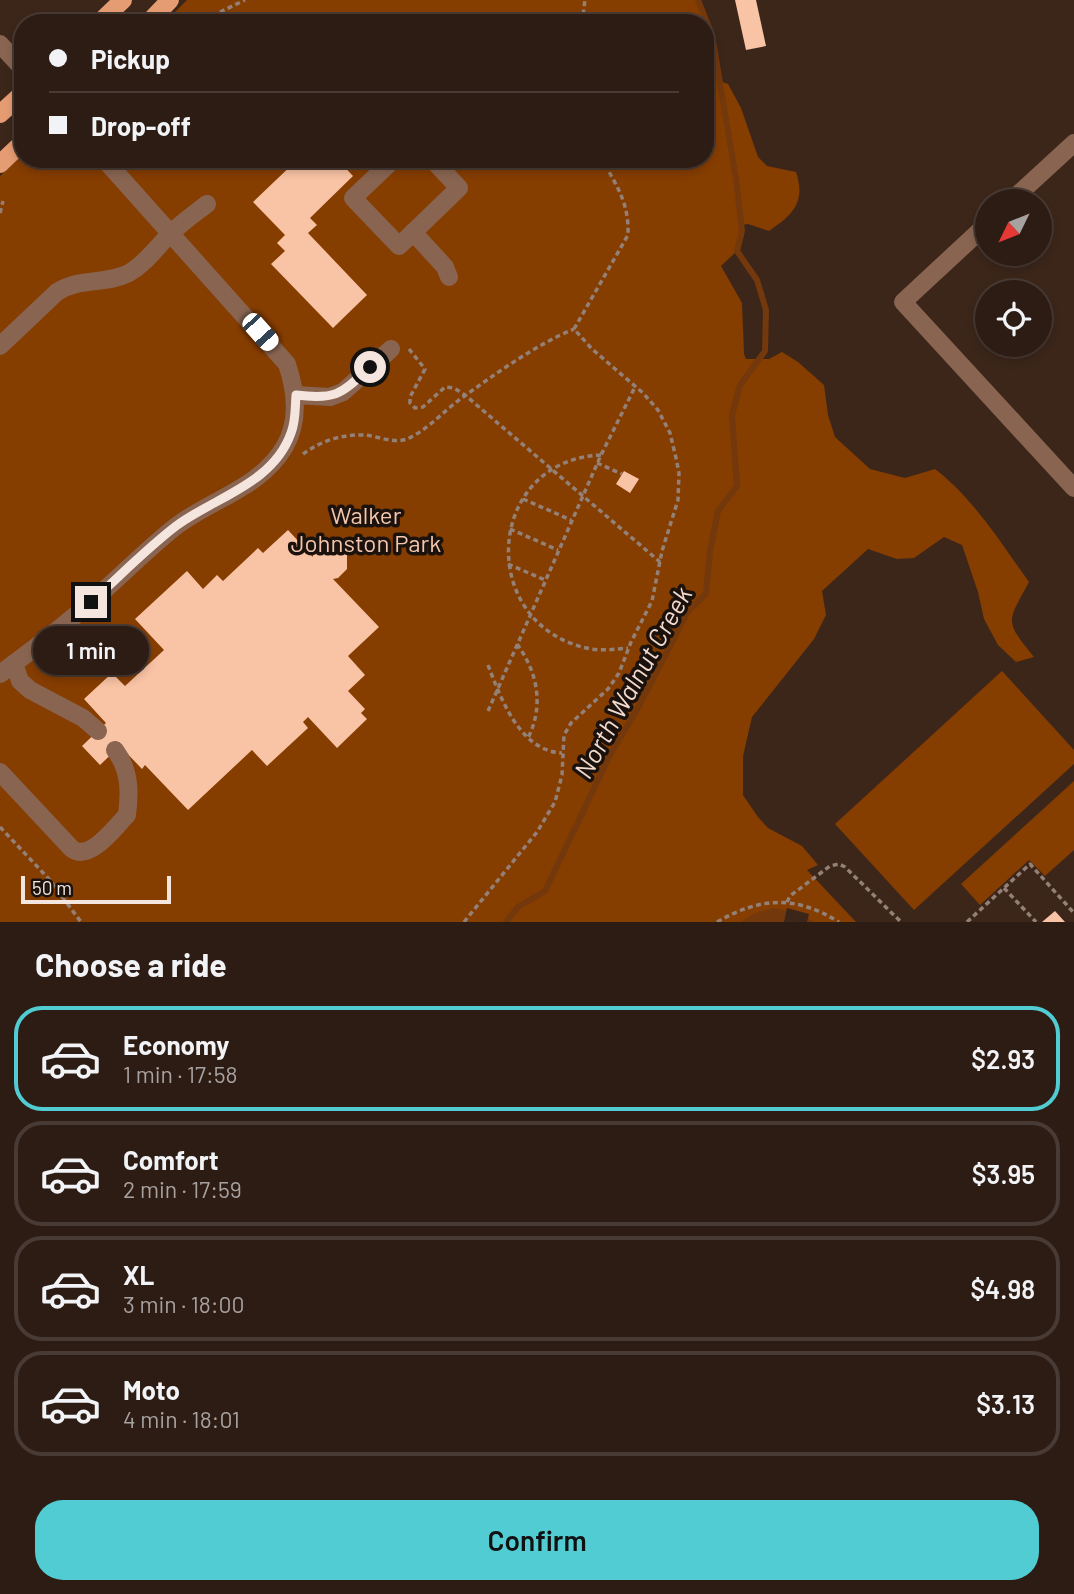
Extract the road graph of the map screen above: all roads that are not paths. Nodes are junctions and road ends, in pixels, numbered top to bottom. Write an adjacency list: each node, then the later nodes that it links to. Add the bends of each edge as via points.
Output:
1 (123, 0): 3 (main road)
2 (170, 0): 4 (main road)
3 (108, 14)
4 (157, 14)
5 (0, 44): 6 (street)
6 (14, 59)
7 (14, 101): 8 (main road)
8 (0, 114)
9 (1074, 143): 15 (street)
10 (14, 151): 11 (main road)
11 (0, 164)
12 (112, 168): 18 (street)
13 (385, 168): 17 (street, via 353,198 399,246)
14 (440, 168): 17 (street, via 459,188)
15 (1024, 189)
16 (207, 204): 18 (street)
17 (413, 232): 20 (street)
18 (171, 233): 22 (street, via 129,273 79,282 57,292); 23 (street, via 278,352 287,364)
19 (975, 235): 24 (street, via 903,302)
20 (449, 277)
21 (396, 344): 23 (street, via 343,392 330,397)
22 (0, 346)
23 (296, 395): 25 (street, via 292,430 273,462 250,483 200,510 151,546 91,602)
24 (1074, 488)
25 (7, 668): 26 (street, via 30,690)
26 (98, 731)
27 (116, 750): 28 (street, via 126,769 127,815 86,852 72,849)
28 (0, 772)

